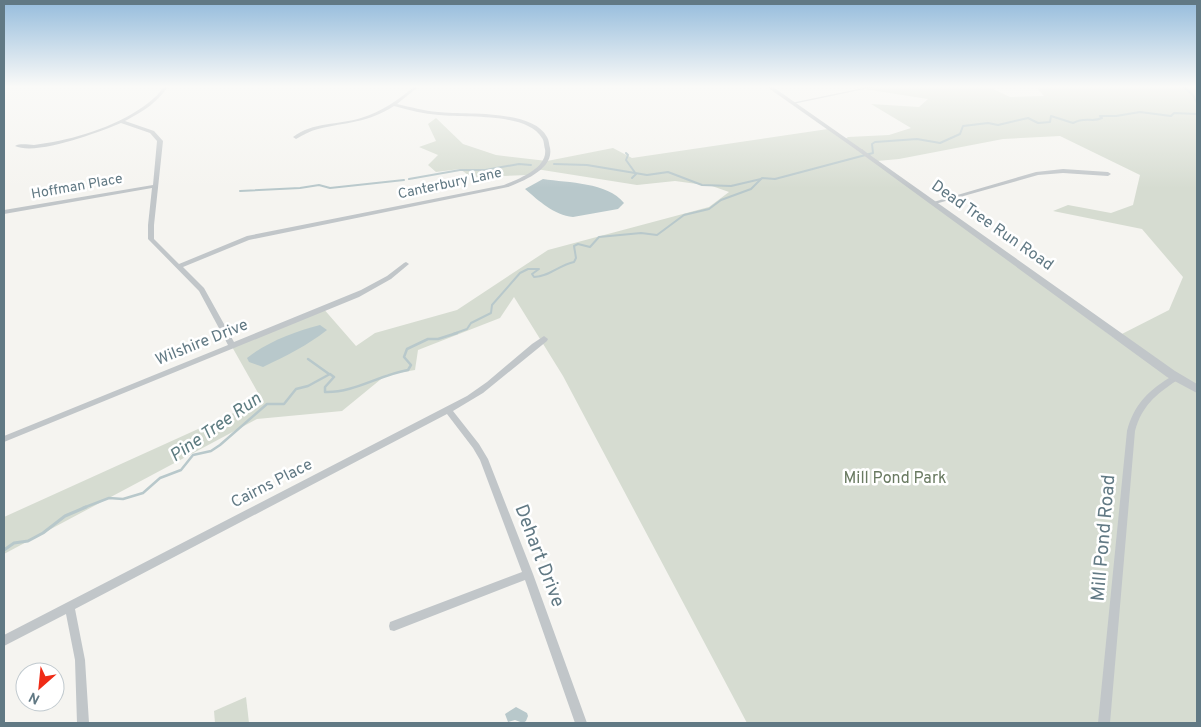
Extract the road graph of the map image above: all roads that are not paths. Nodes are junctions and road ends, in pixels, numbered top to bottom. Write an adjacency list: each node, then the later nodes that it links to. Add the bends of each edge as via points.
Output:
1 (121, 121): 6 (street, via 52,143); 10 (street, via 152,132 160,141)
2 (352, 121): 5 (street, via 313,129)
3 (518, 121): 14 (street, Canterbury Lane, via 535,128 546,138 548,152 529,176 506,186 247,238)
4 (819, 121): 7 (street, Dead Tree Run Road)
5 (296, 137)
6 (18, 146)
7 (860, 150): 8 (street, Dead Tree Run Road)
8 (868, 156): 11 (street, Dead Tree Run Road)
9 (1108, 174): 11 (street, via 1038,173)
10 (155, 186): 12 (street, Hoffman Place); 14 (street, via 151,239)
11 (933, 203): 17 (street, Dead Tree Run Road)
12 (4, 212)
13 (406, 264): 16 (street, Wilshire Drive, via 375,287)
14 (179, 266): 16 (street, via 202,290)
15 (544, 339): 19 (street, Cairns Place, via 490,385)
16 (232, 346): 20 (street, Wilshire Drive)
17 (1171, 374): 18 (street, Dead Tree Run Road); 27 (street, Mill Pond Road, via 1173,379 1142,404 1131,431)
18 (1197, 389)
19 (448, 410): 21 (street, Dehart Drive, via 484,459); 22 (street, Cairns Place)
20 (4, 439)
21 (528, 574): 23 (street); 26 (street, Dehart Drive)
22 (70, 608): 24 (street, Cairns Place); 25 (street, via 80,660)
23 (394, 626)
24 (4, 642)
25 (83, 723)
26 (581, 723)
27 (1104, 723)

